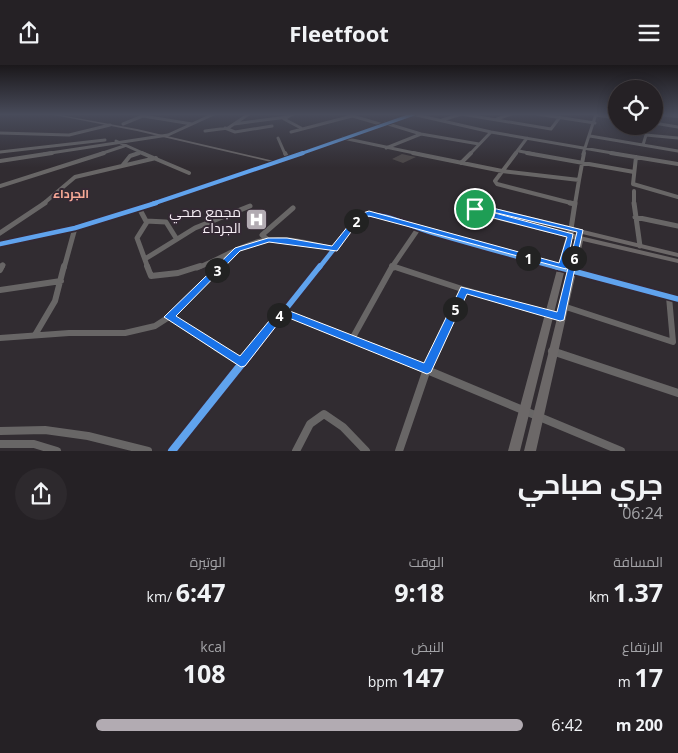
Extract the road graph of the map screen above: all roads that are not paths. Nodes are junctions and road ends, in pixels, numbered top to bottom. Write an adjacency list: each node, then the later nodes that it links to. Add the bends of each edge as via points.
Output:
1 (93, 132): 9 (street, via 78,135)
2 (149, 132): 11 (street)
3 (154, 132): 11 (street)
4 (173, 132): 11 (street)
5 (359, 132): 14 (street)
6 (414, 132): 10 (street)
7 (491, 132): 15 (street); 18 (street)
8 (592, 132): 12 (street)
9 (0, 133)
10 (421, 134): 18 (street); 21 (street)
11 (166, 135): 17 (street); 31 (street)
12 (590, 136): 19 (street); 22 (street)
13 (278, 137): 27 (street)
14 (343, 138): 21 (street); 27 (street)
15 (527, 138): 22 (street); 23 (street)
16 (678, 138): 19 (street, via 646,135)
17 (117, 141): 20 (street); 25 (street); 30 (street)
18 (479, 144): 33 (street)
19 (644, 145): 24 (street)
20 (124, 146): 26 (street); 40 (street)
21 (386, 148): 33 (street)
22 (586, 148): 28 (street); 32 (street)
23 (519, 151): 32 (street); 36 (street)
24 (678, 151)
25 (0, 152)
26 (140, 152): 29 (street); 35 (street, via 130,156)
27 (287, 157): 31 (street)
28 (636, 157): 34 (street); 38 (street)
29 (156, 158): 35 (street); 37 (street)
30 (0, 161)
31 (276, 161): 45 (street)
32 (581, 161): 38 (street); 39 (street)
33 (461, 163): 36 (street)
34 (678, 164)
35 (122, 166): 52 (street, via 75,177 35,211)
36 (502, 171): 39 (street); 43 (street, via 495,181 504,188)
37 (189, 173)
38 (634, 173): 42 (street, via 633,184)
39 (579, 180): 43 (street)
40 (0, 186)
41 (634, 191): 47 (street)
42 (678, 197)
43 (575, 204): 53 (street)
44 (250, 206): 54 (street)
45 (139, 208): 48 (street, via 142,219); 50 (street)
46 (293, 208): 55 (street, via 262,235)
47 (635, 217): 49 (street); 57 (street)
48 (147, 222): 54 (street, via 167,221 172,224); 61 (street, via 137,238)
49 (678, 226)
50 (74, 228): 56 (street); 65 (street)
51 (418, 229): 59 (street, via 364,214); 63 (street); 64 (street)
52 (0, 233)
53 (576, 234): 53 (street, via 480,207 475,209 480,213); 57 (street); 62 (street); 64 (street)
54 (176, 238): 61 (street)
55 (268, 240): 58 (street); 59 (street)
56 (0, 244)
57 (640, 246): 60 (street)
58 (238, 249): 61 (street, via 202,266 165,275 151,276); 73 (street)
59 (334, 249): 71 (street)
60 (678, 255)
61 (145, 259)
62 (678, 261)
63 (392, 267): 67 (street); 76 (street)
64 (567, 268): 68 (street); 70 (street); 72 (street)
65 (61, 281): 66 (street); 74 (street, via 55,301)
66 (0, 290)
67 (465, 290): 72 (street); 80 (street)
68 (669, 297): 69 (street); 77 (street)
69 (678, 299)
70 (563, 306): 72 (street); 77 (street)
71 (282, 311): 76 (street); 79 (street)
72 (555, 315): 78 (street); 82 (street)
73 (169, 317): 74 (street, via 155,326 125,333); 79 (street)
74 (35, 335): 75 (street)
75 (0, 338)
76 (352, 339): 80 (street)
77 (676, 342)
78 (552, 351): 81 (street); 83 (street)
79 (241, 363): 88 (street)
80 (427, 369): 82 (street); 91 (street)
81 (678, 393)
82 (524, 410): 83 (street); 92 (street)
83 (538, 416): 93 (street); 94 (street)
84 (0, 431): 87 (street, via 45,430 88,436)
85 (0, 444): 86 (street, via 34,444)
86 (57, 451)
87 (148, 451)
88 (172, 451)
89 (296, 451): 90 (street, via 311,423 324,414 343,427)
90 (366, 451)
91 (399, 451)
92 (514, 451)
93 (530, 451)
94 (621, 451)

